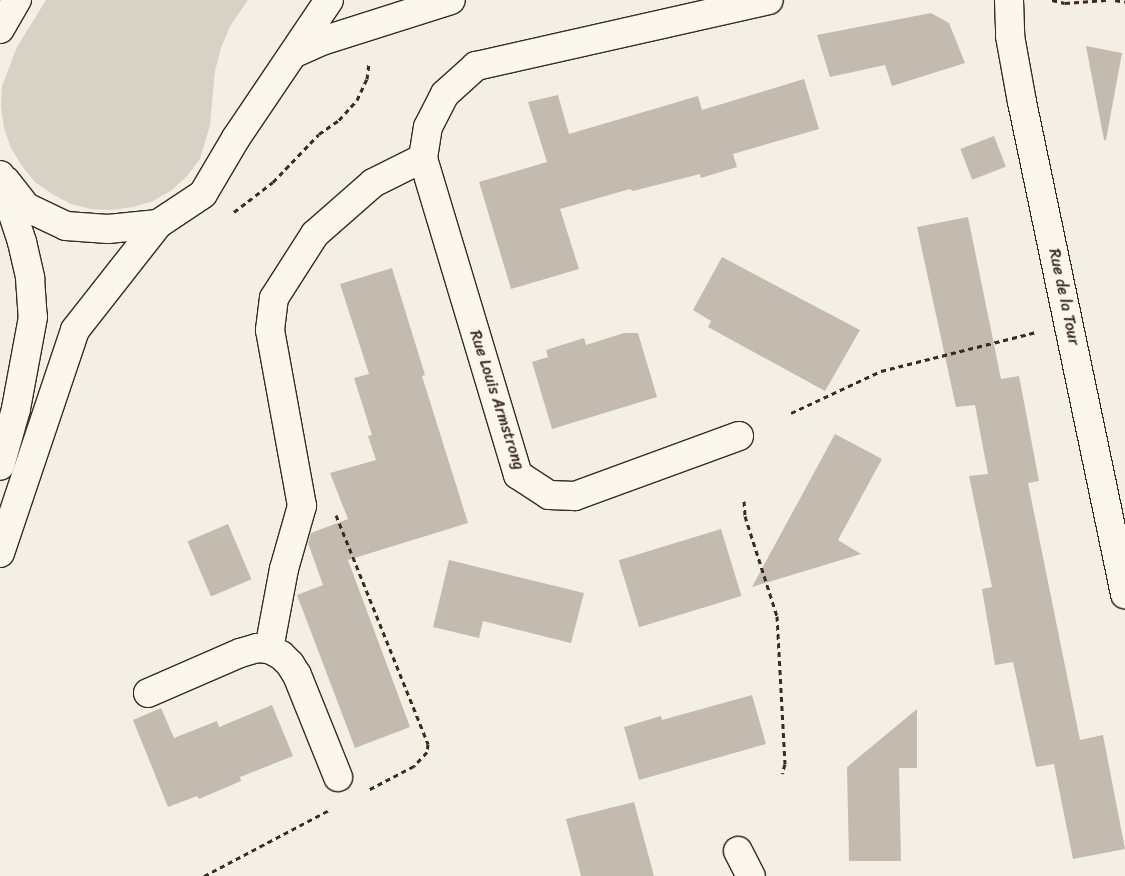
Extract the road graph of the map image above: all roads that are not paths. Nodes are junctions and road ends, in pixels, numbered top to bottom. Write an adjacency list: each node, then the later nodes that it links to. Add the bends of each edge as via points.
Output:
1 (17, 0): 6 (street)
2 (329, 0): 7 (street)
3 (451, 0): 7 (street, via 322,41)
4 (769, 0): 8 (street, Rue Louis Armstrong, via 476,66 445,94 428,127)
5 (1002, 1): 14 (street, Rue de la Tour)
6 (0, 29)
7 (295, 53): 10 (street, via 236,138 203,194)
8 (423, 158): 11 (street, Rue Louis Armstrong, via 518,475 548,495 575,496); 15 (street, via 373,183 315,234 274,298 270,330 302,506 284,570)
9 (0, 174): 10 (street, via 26,207 66,226 108,229); 12 (street, via 22,242 30,278 33,317 16,409)
10 (158, 224): 13 (street, via 75,330)
11 (739, 436)
12 (0, 466)
13 (0, 553)
14 (1125, 594)
15 (269, 650): 16 (street, via 257,648 240,653); 17 (street, via 285,660 297,675)
16 (148, 693)
17 (338, 777)
18 (738, 851): 19 (street)
19 (751, 876)

